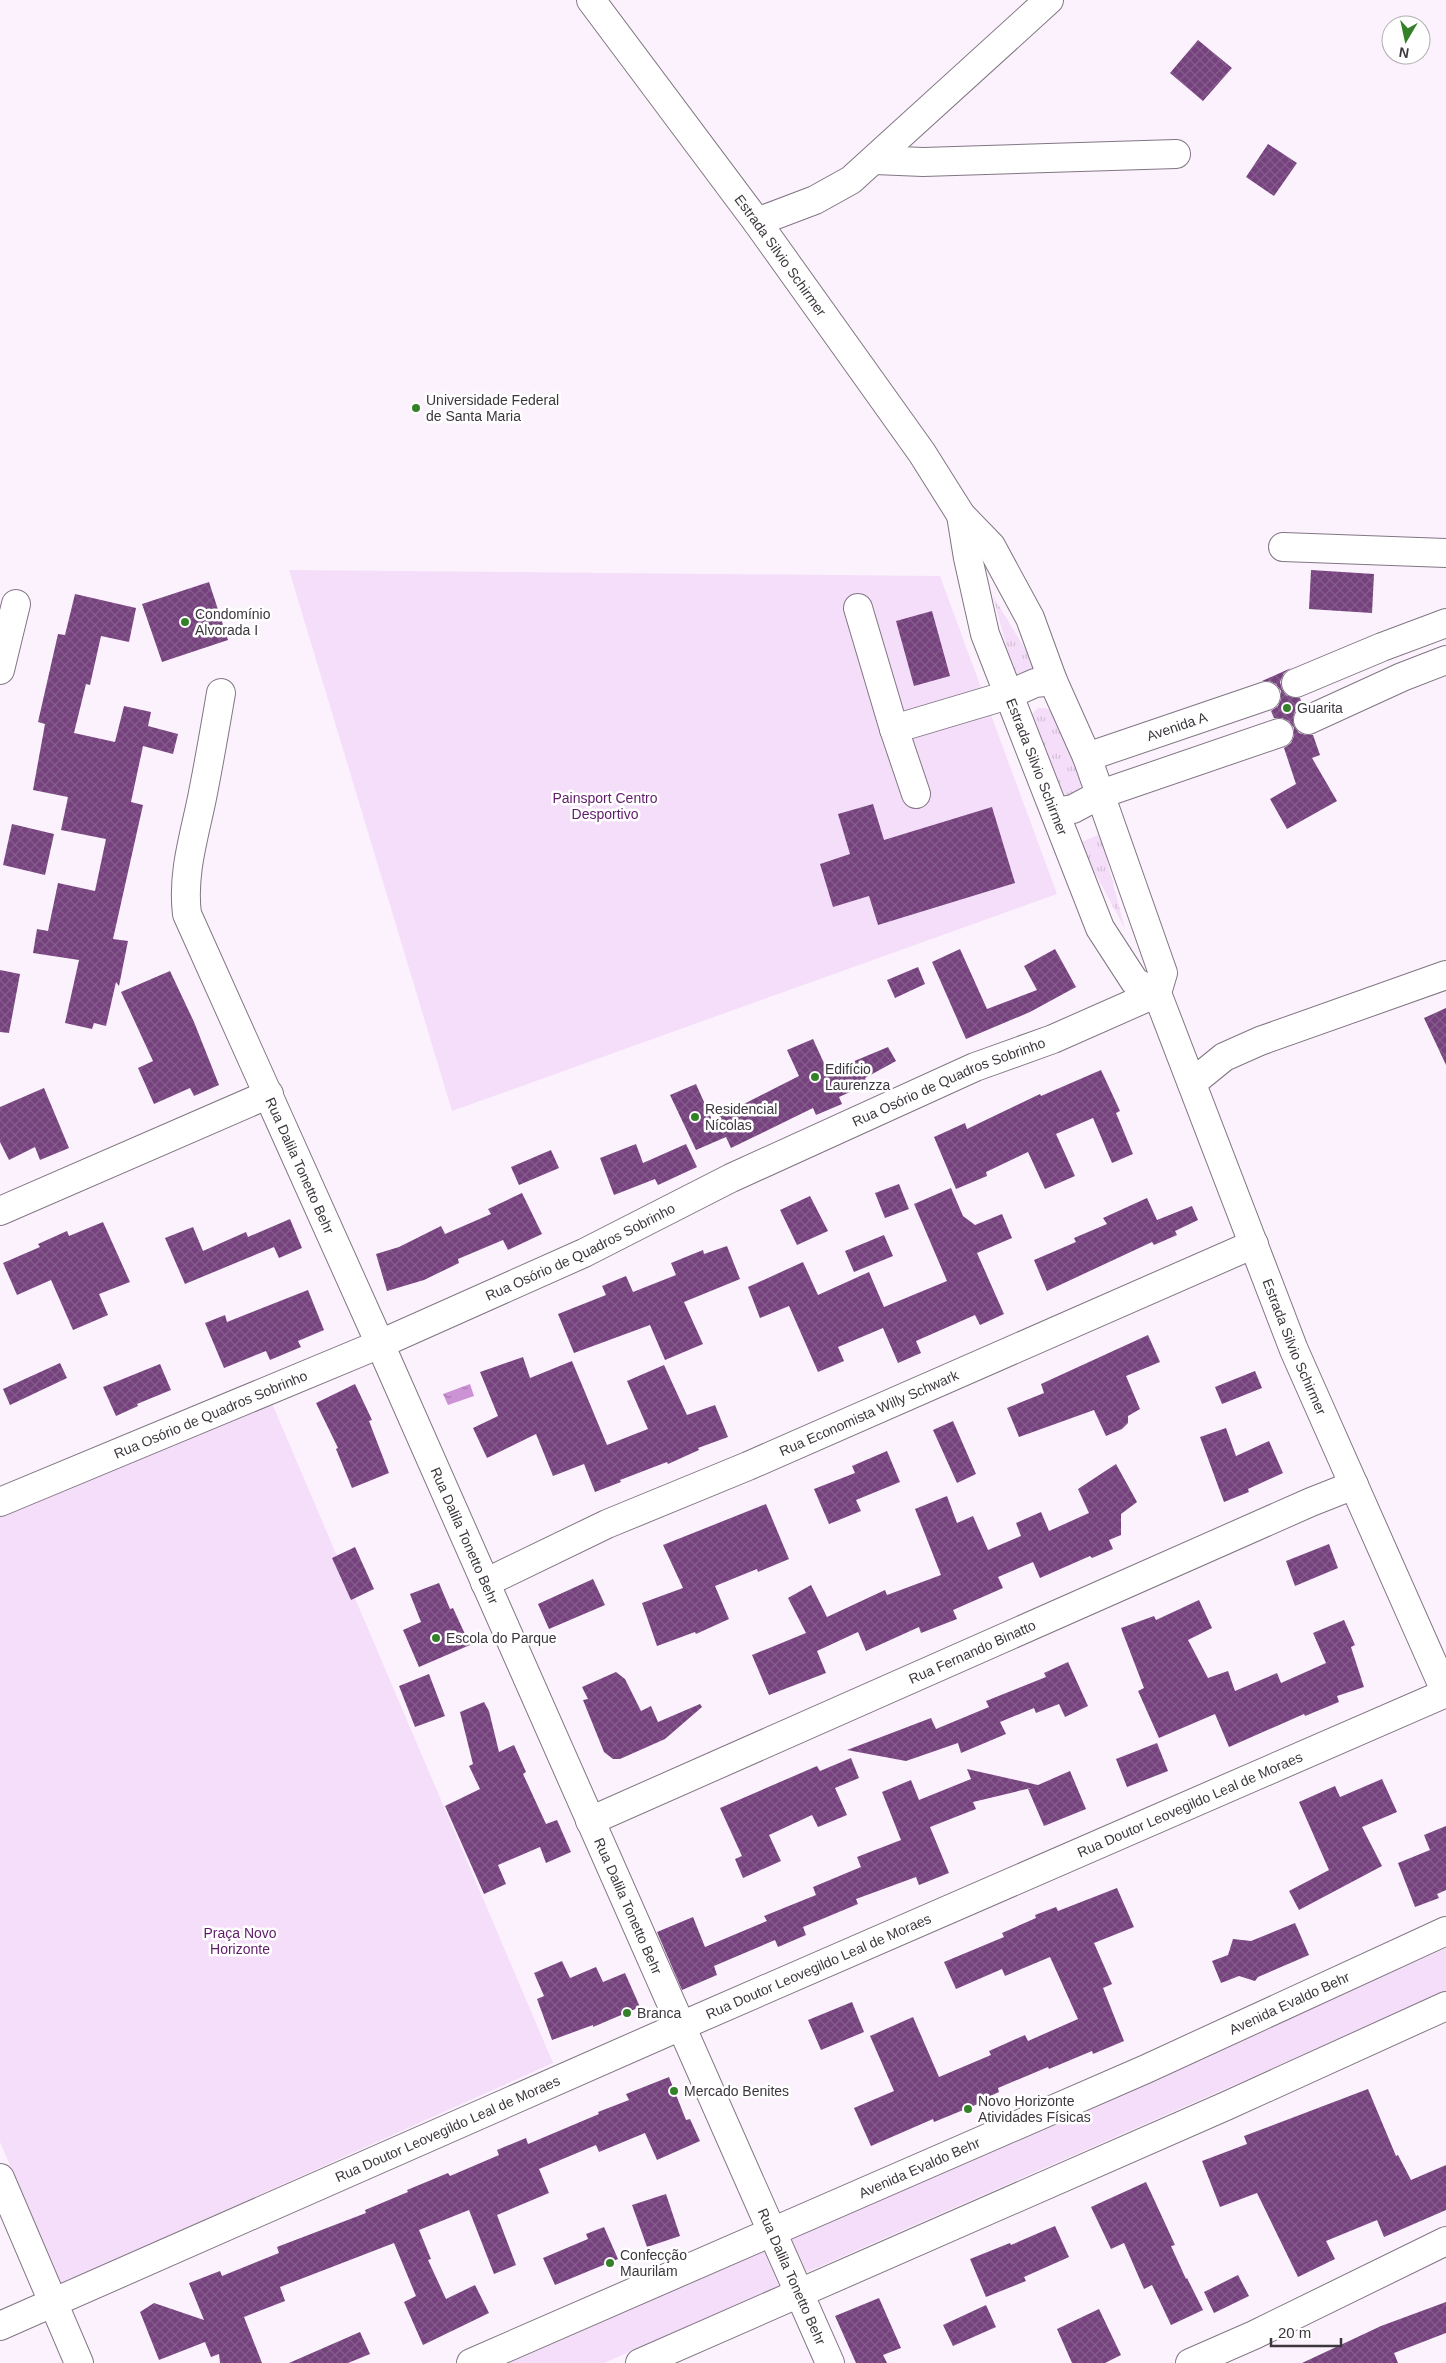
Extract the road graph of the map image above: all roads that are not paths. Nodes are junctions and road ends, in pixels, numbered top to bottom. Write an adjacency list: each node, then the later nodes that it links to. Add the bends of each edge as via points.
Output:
1 (591, 0): 5 (street, Estrada Silvio Schirmer)
2 (1049, 0): 4 (street)
3 (1176, 154): 4 (street, via 923,162)
4 (875, 160): 5 (street, via 851,180 815,200)
5 (757, 222): 6 (street, Estrada Silvio Schirmer, via 922,453)
6 (961, 515): 15 (street, Estrada Silvio Schirmer, via 991,546 1030,618); 18 (street, Estrada Silvio Schirmer, via 985,634)
7 (1283, 547): 8 (street)
8 (1446, 554)
9 (16, 604): 13 (street)
10 (858, 608): 23 (street)
11 (1446, 623): 14 (street)
12 (1446, 660): 20 (street)
13 (0, 670)
14 (1322, 672): 16 (street); 20 (street)
15 (1053, 681): 18 (street, via 1036,683); 26 (street, Estrada Silvio Schirmer)
16 (1296, 683)
17 (222, 693): 33 (street, Rua Dalila Tonetto Behr, via 184,896 187,914)
18 (1008, 695): 23 (street); 29 (street, Estrada Silvio Schirmer)
19 (1266, 696): 21 (street, Avenida A)
20 (1337, 707): 22 (street)
21 (1213, 714): 25 (street); 26 (street, Avenida A)
22 (1308, 720)
23 (894, 729): 27 (street)
24 (1279, 733): 25 (street)
25 (1226, 751): 28 (street)
26 (1087, 757): 28 (street, Estrada Silvio Schirmer)
27 (916, 794)
28 (1101, 794): 29 (street, via 1073,809); 31 (street, Estrada Silvio Schirmer, via 1164,973)
29 (1055, 812): 31 (street, Estrada Silvio Schirmer, via 1100,928 1135,982)
30 (1446, 975): 32 (street, via 1260,1041 1224,1057)
31 (1157, 993): 32 (street, Estrada Silvio Schirmer); 36 (street, Rua Osório de Quadros Sobrinho, via 1053,1039 966,1071 731,1178 584,1253)
32 (1192, 1083): 35 (street, Estrada Silvio Schirmer)
33 (269, 1094): 34 (street); 36 (street, Rua Dalila Tonetto Behr)
34 (0, 1211)
35 (1254, 1244): 37 (street, Estrada Silvio Schirmer, via 1294,1350); 39 (street, Rua Economista Willy Schwark, via 748,1466 607,1524)
36 (380, 1344): 38 (street, Rua Osório de Quadros Sobrinho); 39 (street, Rua Dalila Tonetto Behr)
37 (1354, 1485): 40 (street, Estrada Silvio Schirmer); 41 (street, Rua Fernando Binatto)
38 (0, 1502)
39 (484, 1582): 41 (street, Rua Dalila Tonetto Behr)
40 (1446, 1693): 44 (street, Rua Doutor Leovegildo Leal de Moraes)
41 (590, 1821): 44 (street, Rua Dalila Tonetto Behr)
42 (1446, 1931): 46 (street, Avenida Evaldo Behr, via 1146,2069)
43 (1446, 2006): 48 (street)
44 (681, 2026): 46 (street, Rua Dalila Tonetto Behr); 49 (street, Rua Doutor Leovegildo Leal de Moraes)
45 (0, 2178): 49 (street)
46 (772, 2232): 48 (street, Rua Dalila Tonetto Behr); 52 (street, Avenida Evaldo Behr)
47 (1446, 2241): 55 (street)
48 (798, 2294): 53 (street); 54 (street, Rua Dalila Tonetto Behr)
49 (53, 2304): 50 (street, Rua Doutor Leovegildo Leal de Moraes); 51 (street)
50 (0, 2326)
51 (79, 2363)
52 (471, 2363)
53 (640, 2363)
54 (830, 2363)
55 (1190, 2363)

